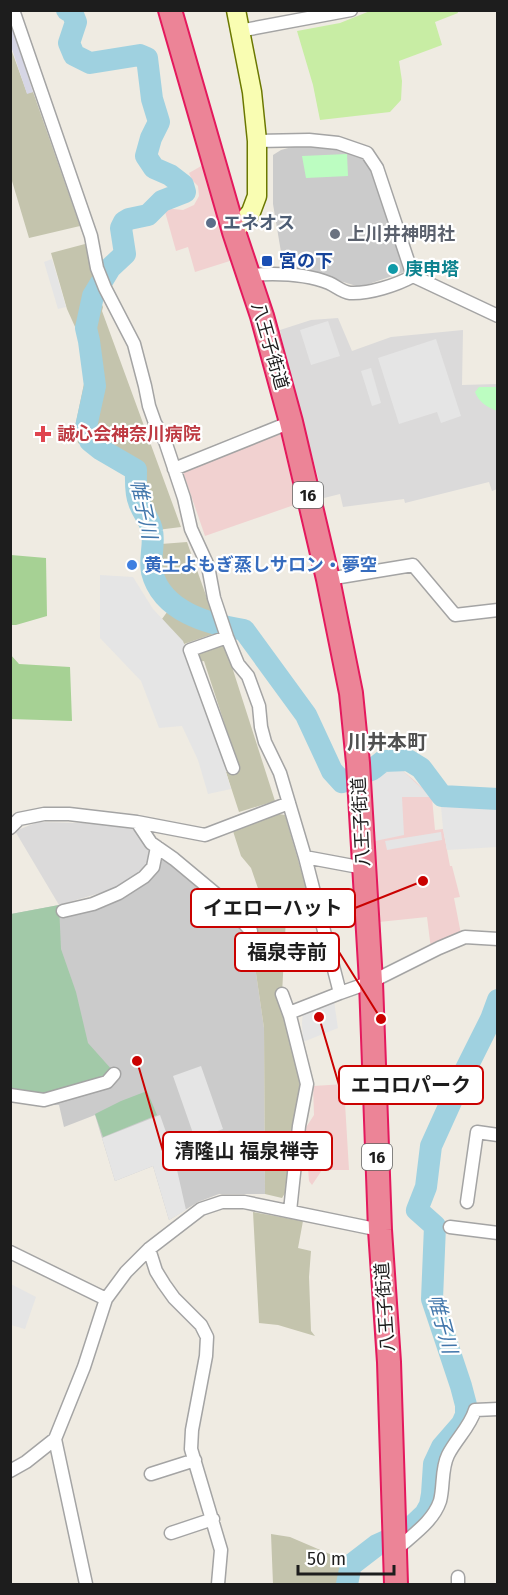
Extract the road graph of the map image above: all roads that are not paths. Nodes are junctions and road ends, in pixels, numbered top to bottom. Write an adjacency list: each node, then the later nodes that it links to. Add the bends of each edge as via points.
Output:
1 (13, 10): 12 (street, via 92,236 97,268 134,344 149,406)
2 (170, 10): 7 (highway, 八王子街道 / 16)
3 (236, 10): 5 (street)
4 (351, 10): 5 (street)
5 (239, 31): 6 (street)
6 (257, 141): 7 (street, via 257,196 251,213); 9 (street, via 338,143 367,153 376,168)
7 (234, 232): 8 (highway, 八王子街道 / 16)
8 (249, 275): 9 (street, via 299,275 346,293 364,293); 11 (highway, 八王子街道 / 16)
9 (413, 276): 10 (street)
10 (498, 316)
11 (291, 422): 12 (street); 13 (highway, 八王子街道 / 16)
12 (174, 469): 15 (street, via 191,529 208,566)
13 (328, 579): 14 (street, via 413,565 455,615); 22 (highway, 八王子街道 / 16, via 351,693)
14 (498, 610)
15 (227, 637): 16 (street, via 190,650); 17 (street, via 238,664 248,676 259,706 265,742)
16 (233, 768)
17 (289, 803): 19 (street, via 205,835); 21 (street)
18 (13, 821): 19 (street, via 44,814 69,814)
19 (137, 822): 20 (street)
20 (157, 848): 23 (street, via 153,867 144,877 119,893); 24 (street, via 222,899)
21 (305, 857): 22 (street); 27 (street)
22 (364, 868): 26 (highway, 八王子街道 / 16)
23 (63, 912)
24 (251, 931)
25 (494, 939): 26 (street, via 465,937)
26 (371, 982): 27 (street); 36 (highway, 八王子街道 / 16)
27 (340, 993): 29 (street)
28 (282, 994): 29 (street)
29 (289, 1016): 34 (street, via 307,1084)
30 (114, 1074): 31 (street, via 107,1082 44,1100)
31 (10, 1095)
32 (498, 1135): 33 (street, via 477,1132)
33 (467, 1202)
34 (290, 1211): 36 (street); 38 (street, via 222,1202 201,1209)
35 (450, 1227): 37 (street)
36 (380, 1230): 48 (highway, 八王子街道 / 16)
37 (498, 1233)
38 (149, 1249): 40 (street); 43 (street, via 164,1284 207,1337 192,1430)
39 (10, 1252): 40 (street)
40 (106, 1299): 42 (street)
41 (498, 1409): 48 (street, via 475,1410 448,1455 440,1501 430,1519)
42 (55, 1439): 44 (street); 49 (street)
43 (195, 1460): 45 (street); 46 (street)
44 (10, 1471)
45 (151, 1474)
46 (213, 1519): 47 (street); 50 (street, via 221,1550)
47 (171, 1533)
48 (395, 1540): 51 (highway, 八王子街道 / 16)
49 (87, 1584)
50 (218, 1584)
51 (396, 1584)

